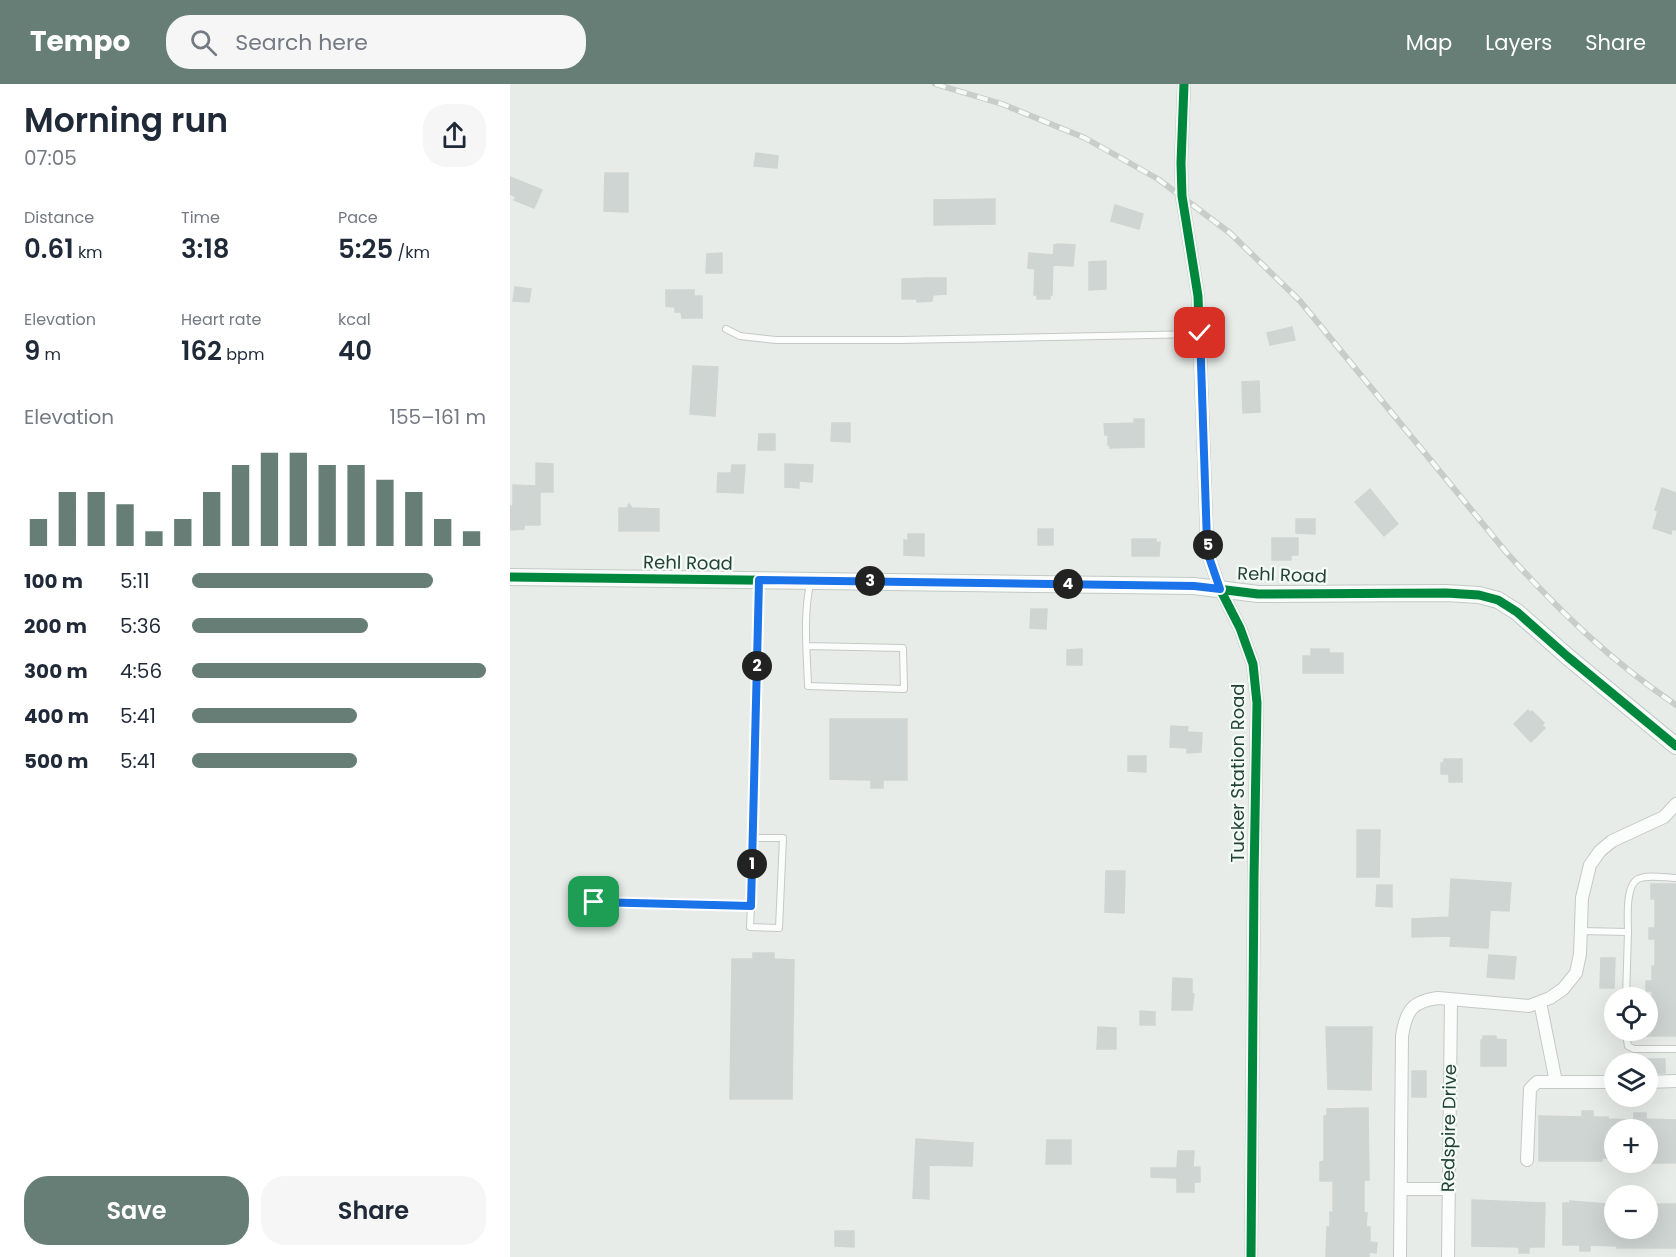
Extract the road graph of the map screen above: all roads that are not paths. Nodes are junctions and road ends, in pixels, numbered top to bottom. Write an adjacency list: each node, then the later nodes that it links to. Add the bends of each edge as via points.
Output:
1 (1184, 84): 3 (street, Tucker Station Road, via 1182,196)
2 (726, 329): 3 (lane, via 740,336 776,340)
3 (1200, 333): 7 (street, Tucker Station Road, via 1207,543)
4 (510, 577): 5 (street, Rehl Road)
5 (759, 580): 6 (street, Rehl Road); 11 (lane)
6 (811, 580): 7 (street, Rehl Road); 8 (lane)
7 (1220, 589): 9 (street, Rehl Road, via 1258,594 1446,592 1498,600); 29 (street, Tucker Station Road, via 1253,664 1257,703)
8 (807, 646): 8 (lane, via 808,686 904,689 903,648)
9 (1676, 746)
10 (1676, 804): 15 (street, via 1664,817 1612,841 1600,851 1590,865 1582,898)
11 (753, 838): 14 (lane); 14 (lane, via 783,838 779,928 750,927)
12 (1676, 878): 16 (lane, via 1637,879 1630,888)
13 (594, 902): 14 (lane)
14 (751, 906)
15 (1581, 931): 16 (lane); 19 (street, via 1576,973 1563,989)
16 (1628, 932): 17 (lane)
17 (1626, 987)
18 (1451, 1000): 19 (street, via 1528,1006); 27 (street, via 1426,1000 1412,1006 1405,1020); 28 (street, Redspire Drive)
19 (1540, 1002): 22 (street)
20 (1627, 1041): 21 (lane, via 1634,1049)
21 (1676, 1049)
22 (1556, 1082): 23 (street); 26 (street, via 1537,1082 1530,1089)
23 (1604, 1082)
24 (1658, 1082): 25 (street)
25 (1676, 1082)
26 (1527, 1160)
27 (1401, 1189): 28 (street); 30 (street)
28 (1449, 1189): 31 (street, Redspire Drive)
29 (1251, 1257)
30 (1400, 1257)
31 (1448, 1257)

